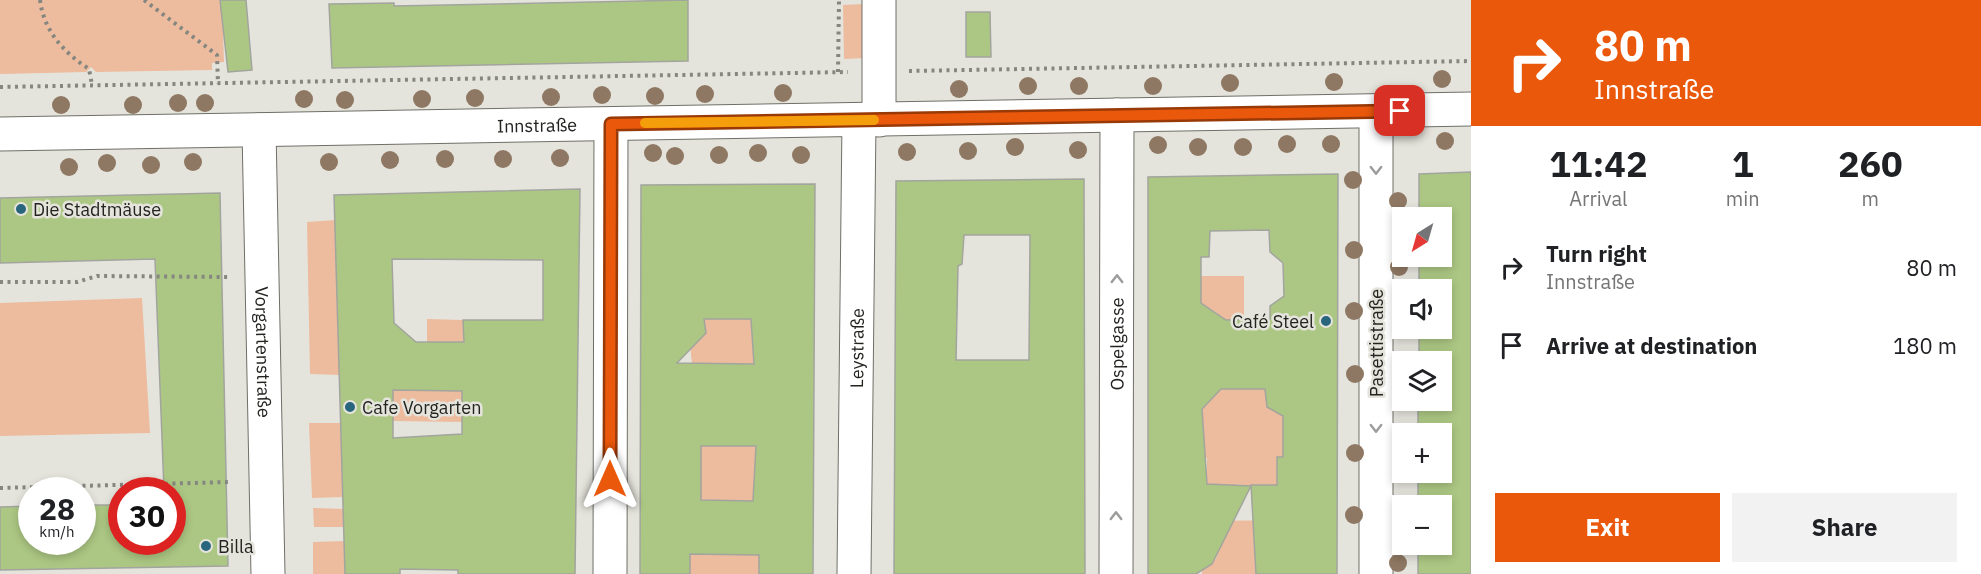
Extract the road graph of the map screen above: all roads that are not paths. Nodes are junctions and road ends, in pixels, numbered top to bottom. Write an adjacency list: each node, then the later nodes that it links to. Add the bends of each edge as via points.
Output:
1 (879, 1): 5 (street, Leystraße, via 879,72)
2 (1471, 109): 3 (street, Innstraße)
3 (1376, 111): 4 (street, Innstraße); 13 (street, Pasettistraße, one-way to 13)
4 (1117, 116): 5 (street, Innstraße); 12 (street, Ospelgasse, one-way to 4)
5 (869, 120): 6 (street, Innstraße); 11 (street, Leystraße)
6 (611, 124): 7 (street, Innstraße); 10 (street)
7 (259, 130): 8 (street, Innstraße); 9 (street, Vorgartenstraße)
8 (0, 134)
9 (268, 574)
10 (609, 574)
11 (854, 574)
12 (1116, 574)
13 (1376, 574)

